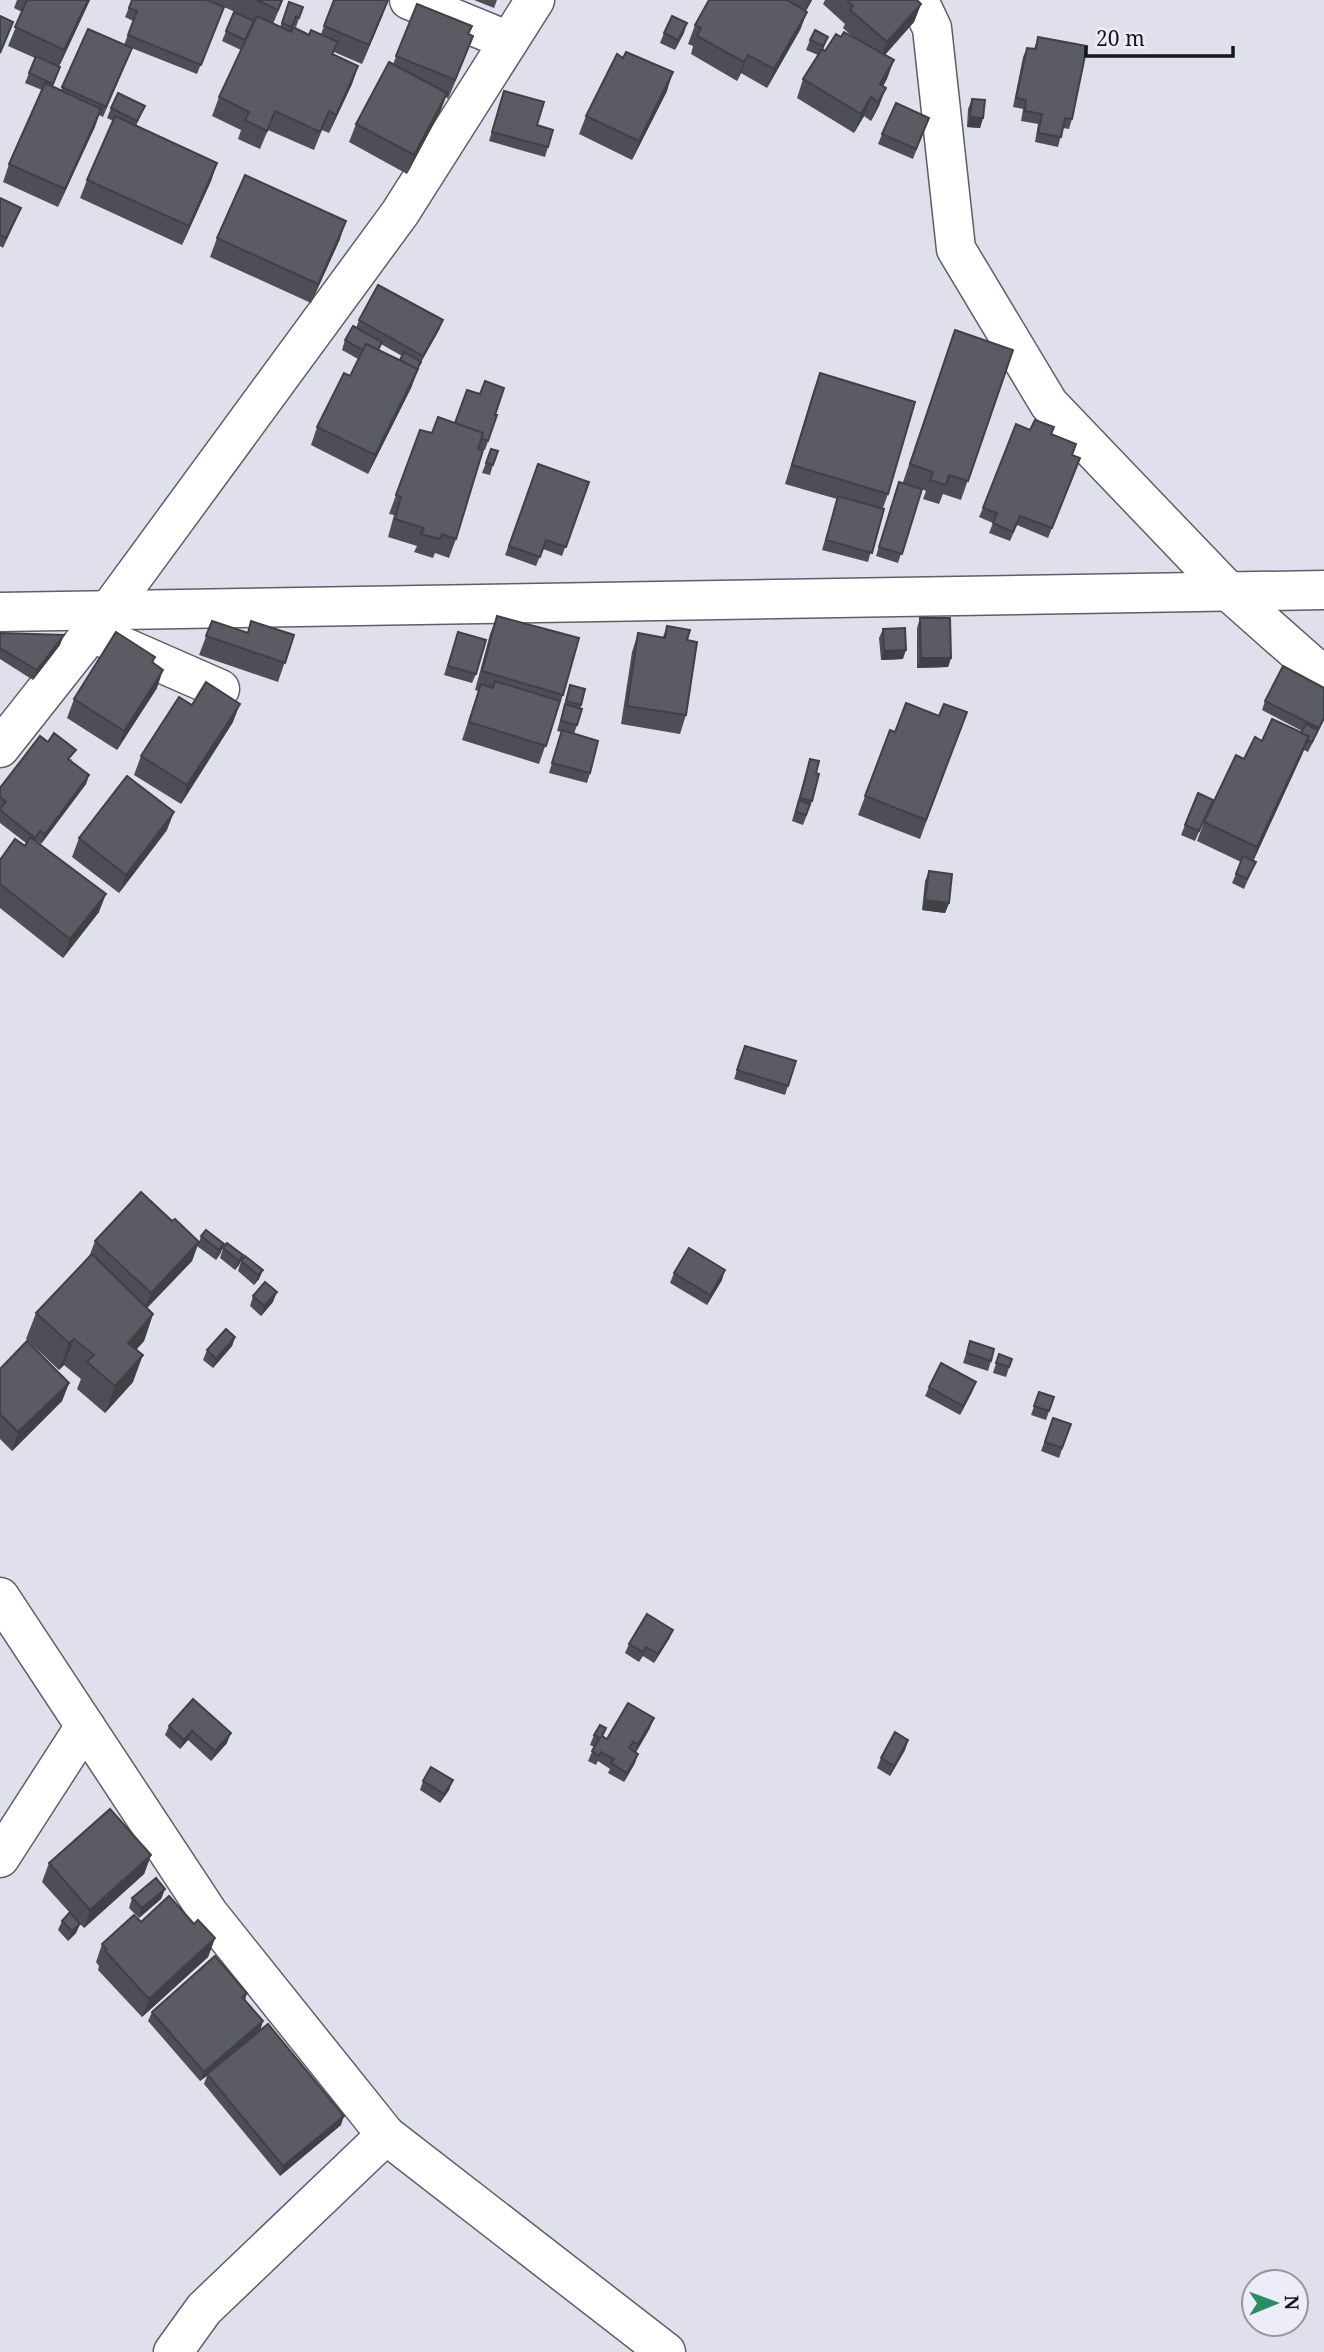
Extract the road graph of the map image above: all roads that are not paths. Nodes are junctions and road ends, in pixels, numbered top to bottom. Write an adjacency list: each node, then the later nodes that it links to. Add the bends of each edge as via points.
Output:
1 (410, 0): 4 (street)
2 (535, 0): 4 (street)
3 (914, 0): 6 (street, via 932,28 956,248 1049,404)
4 (509, 41): 8 (street, via 400,213)
5 (1324, 590): 6 (street)
6 (1229, 592): 8 (street); 9 (street)
7 (0, 612): 8 (street)
8 (100, 621): 10 (street); 11 (street)
9 (1324, 676)
10 (220, 689)
11 (0, 748)
12 (0, 1597): 13 (street)
13 (85, 1726): 14 (street); 15 (street, via 209,1913)
14 (0, 1858)
15 (386, 2135): 16 (street, via 204,2309); 17 (street)
16 (173, 2352)
17 (666, 2352)

